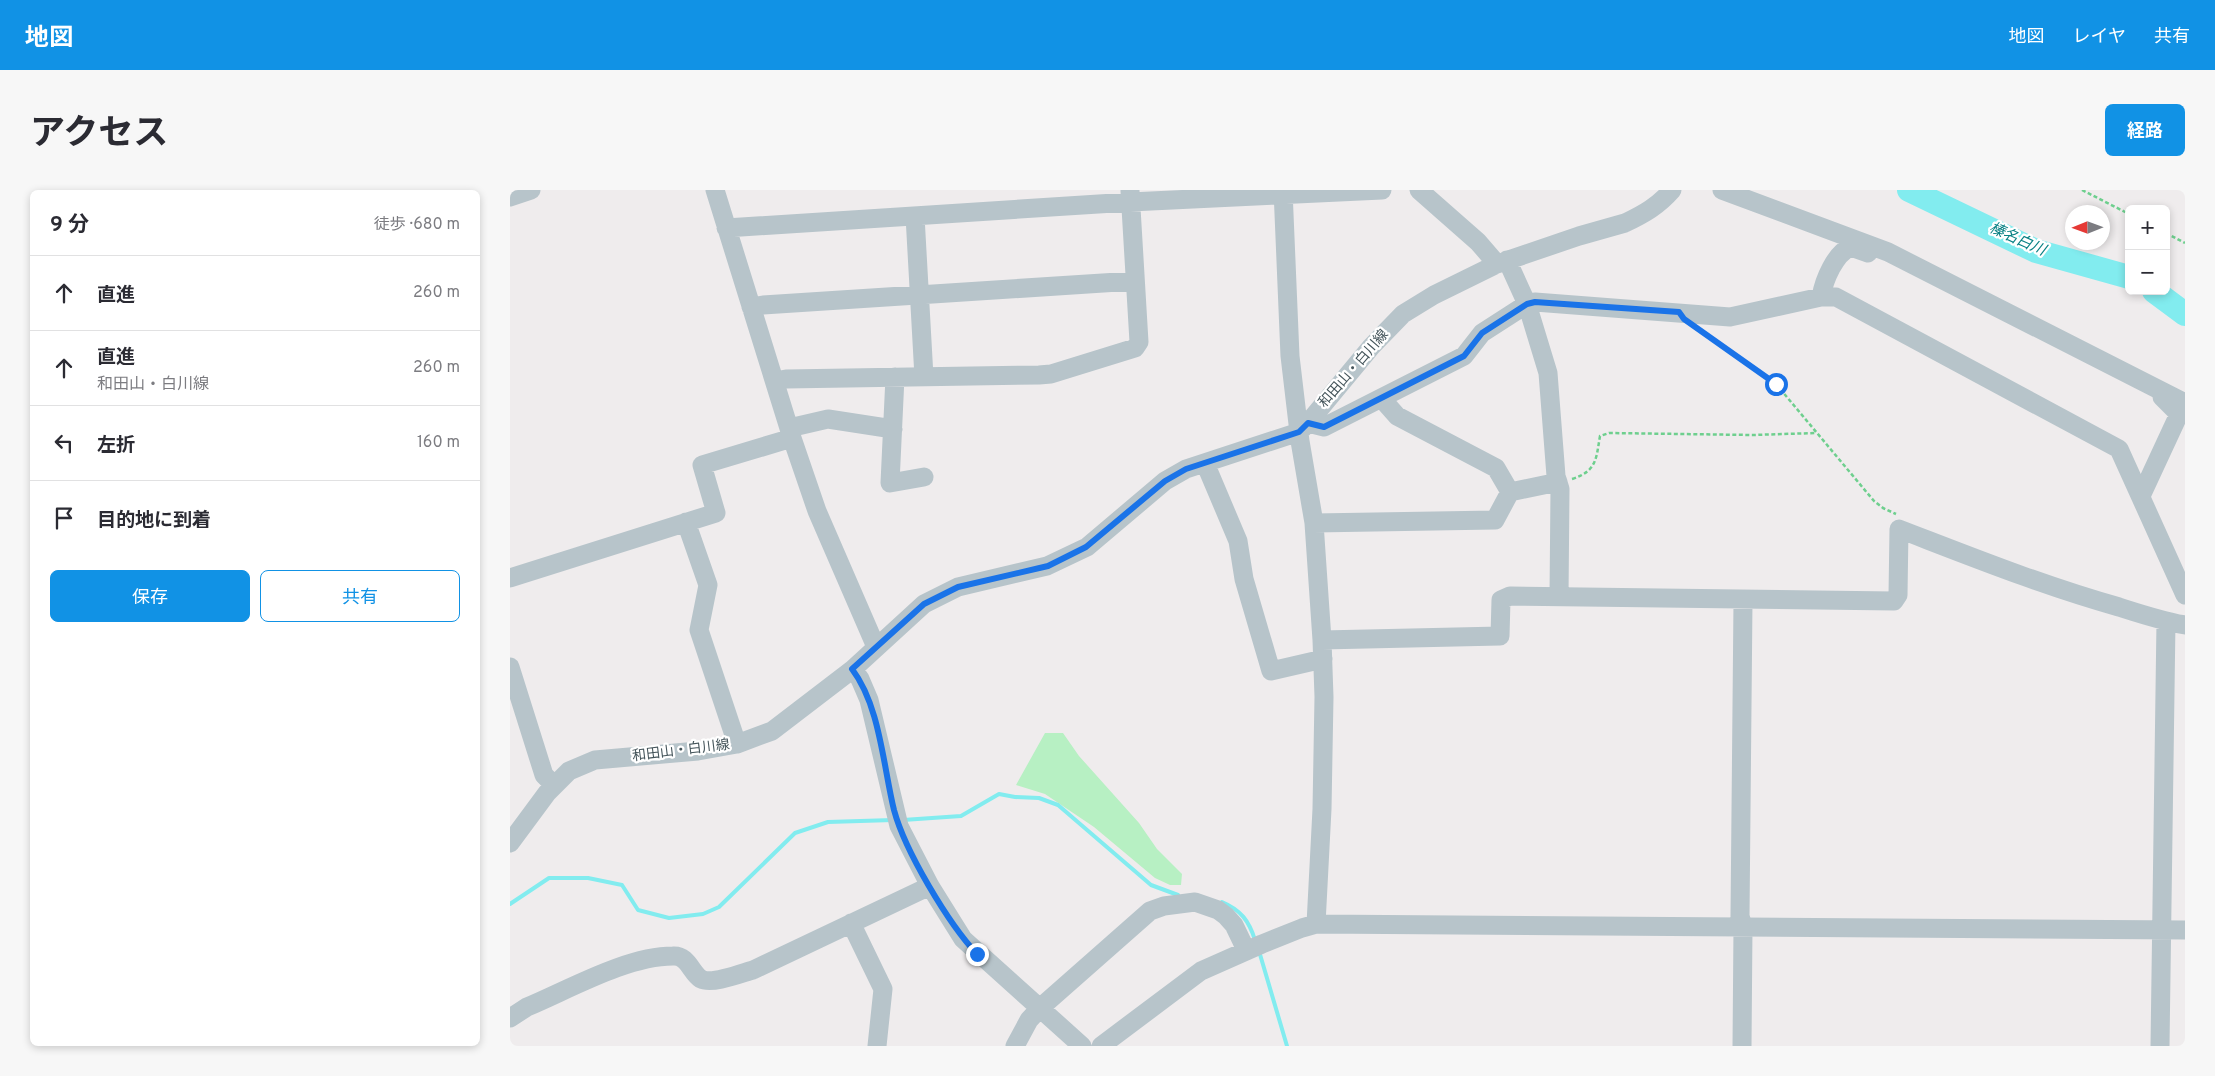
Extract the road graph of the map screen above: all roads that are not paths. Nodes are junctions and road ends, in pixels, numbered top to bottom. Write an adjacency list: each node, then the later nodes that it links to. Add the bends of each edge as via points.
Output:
1 (531, 190): 9 (street)
2 (715, 190): 11 (street)
3 (1382, 190): 7 (street)
4 (1419, 190): 13 (street)
5 (1672, 190): 13 (street, 和田山・白川線, via 1654,208 1625,223)
6 (1722, 190): 12 (street)
7 (1283, 192): 8 (street); 25 (street, via 1290,356)
8 (1130, 196): 10 (street); 14 (street)
9 (510, 197)
10 (915, 216): 11 (street); 15 (street)
11 (726, 228): 18 (street)
12 (1905, 260): 16 (street, via 1888,261 1851,247 1843,250); 22 (street)
13 (1502, 262): 17 (street); 25 (street, 和田山・白川線, via 1403,314)
14 (1134, 281): 15 (street); 20 (street, via 1139,342 1135,348 1051,374)
15 (919, 295): 18 (street); 20 (street)
16 (1821, 297): 17 (street, via 1730,317 1596,305); 32 (street, via 1836,296 1845,300 2119,448)
17 (1527, 304): 23 (street, via 1482,333 1464,356); 30 (street, via 1548,373)
18 (751, 307): 21 (street)
19 (895, 377): 20 (street); 21 (street); 26 (street)
20 (924, 377)
21 (775, 381): 27 (street)
22 (2151, 386): 24 (street); 32 (street, via 2179,414)
23 (1382, 400): 25 (street, via 1324,427); 31 (street, via 1397,416 1496,468)
24 (2185, 403)
25 (1304, 427): 28 (street, 和田山・白川線); 34 (street)
26 (893, 430): 27 (street, via 828,419); 29 (street, via 890,483)
27 (790, 433): 33 (street, via 702,465 716,513); 42 (street, via 817,511)
28 (1206, 463): 42 (street, 和田山・白川線, via 1186,469 1165,481 1086,547 1048,566 958,587 924,604); 43 (street, via 1238,541 1244,579 1271,671)
29 (924, 477)
30 (1558, 482): 31 (street); 37 (street)
31 (1510, 492): 34 (street, via 1495,520)
32 (2141, 496): 36 (street)
33 (686, 522): 35 (street); 46 (street, via 708,585 698,630)
34 (1314, 522): 41 (street)
35 (510, 578)
36 (2185, 595)
37 (1559, 597): 38 (street); 41 (street, via 1510,596 1501,600 1500,636)
38 (1743, 600): 39 (street, via 1894,602 1898,595 1899,529 2033,580); 52 (street, via 1740,916)
39 (2166, 621): 40 (street); 53 (street)
40 (2185, 625)
41 (1322, 640): 43 (street)
42 (876, 647): 45 (street, 和田山・白川線)
43 (1323, 659): 51 (street, via 1322,809)
44 (510, 667): 47 (street, via 544,775)
45 (852, 669): 46 (street, 和田山・白川線, via 772,731); 49 (street, via 869,700 899,826)
46 (736, 744): 47 (street, 和田山・白川線, via 698,751 595,760 569,771)
47 (554, 785): 48 (street, 和田山・白川線)
48 (510, 843)
49 (930, 886): 50 (street); 56 (street, via 963,939)
50 (850, 923): 57 (street, via 753,970 716,980 702,979 677,955 645,958); 58 (street, via 883,989)
51 (1316, 924): 52 (street); 55 (street)
52 (1743, 927): 53 (street); 62 (street)
53 (2162, 930): 54 (street); 63 (street)
54 (2185, 930)
55 (1252, 948): 56 (street, via 1218,910 1195,902 1164,906 1150,911); 61 (street, via 1184,982)
56 (1040, 1008): 59 (street, via 1029,1020); 60 (street)
57 (510, 1018)
58 (877, 1046)
59 (1015, 1046)
60 (1082, 1046)
61 (1101, 1046)
62 (1742, 1046)
63 (2160, 1046)

